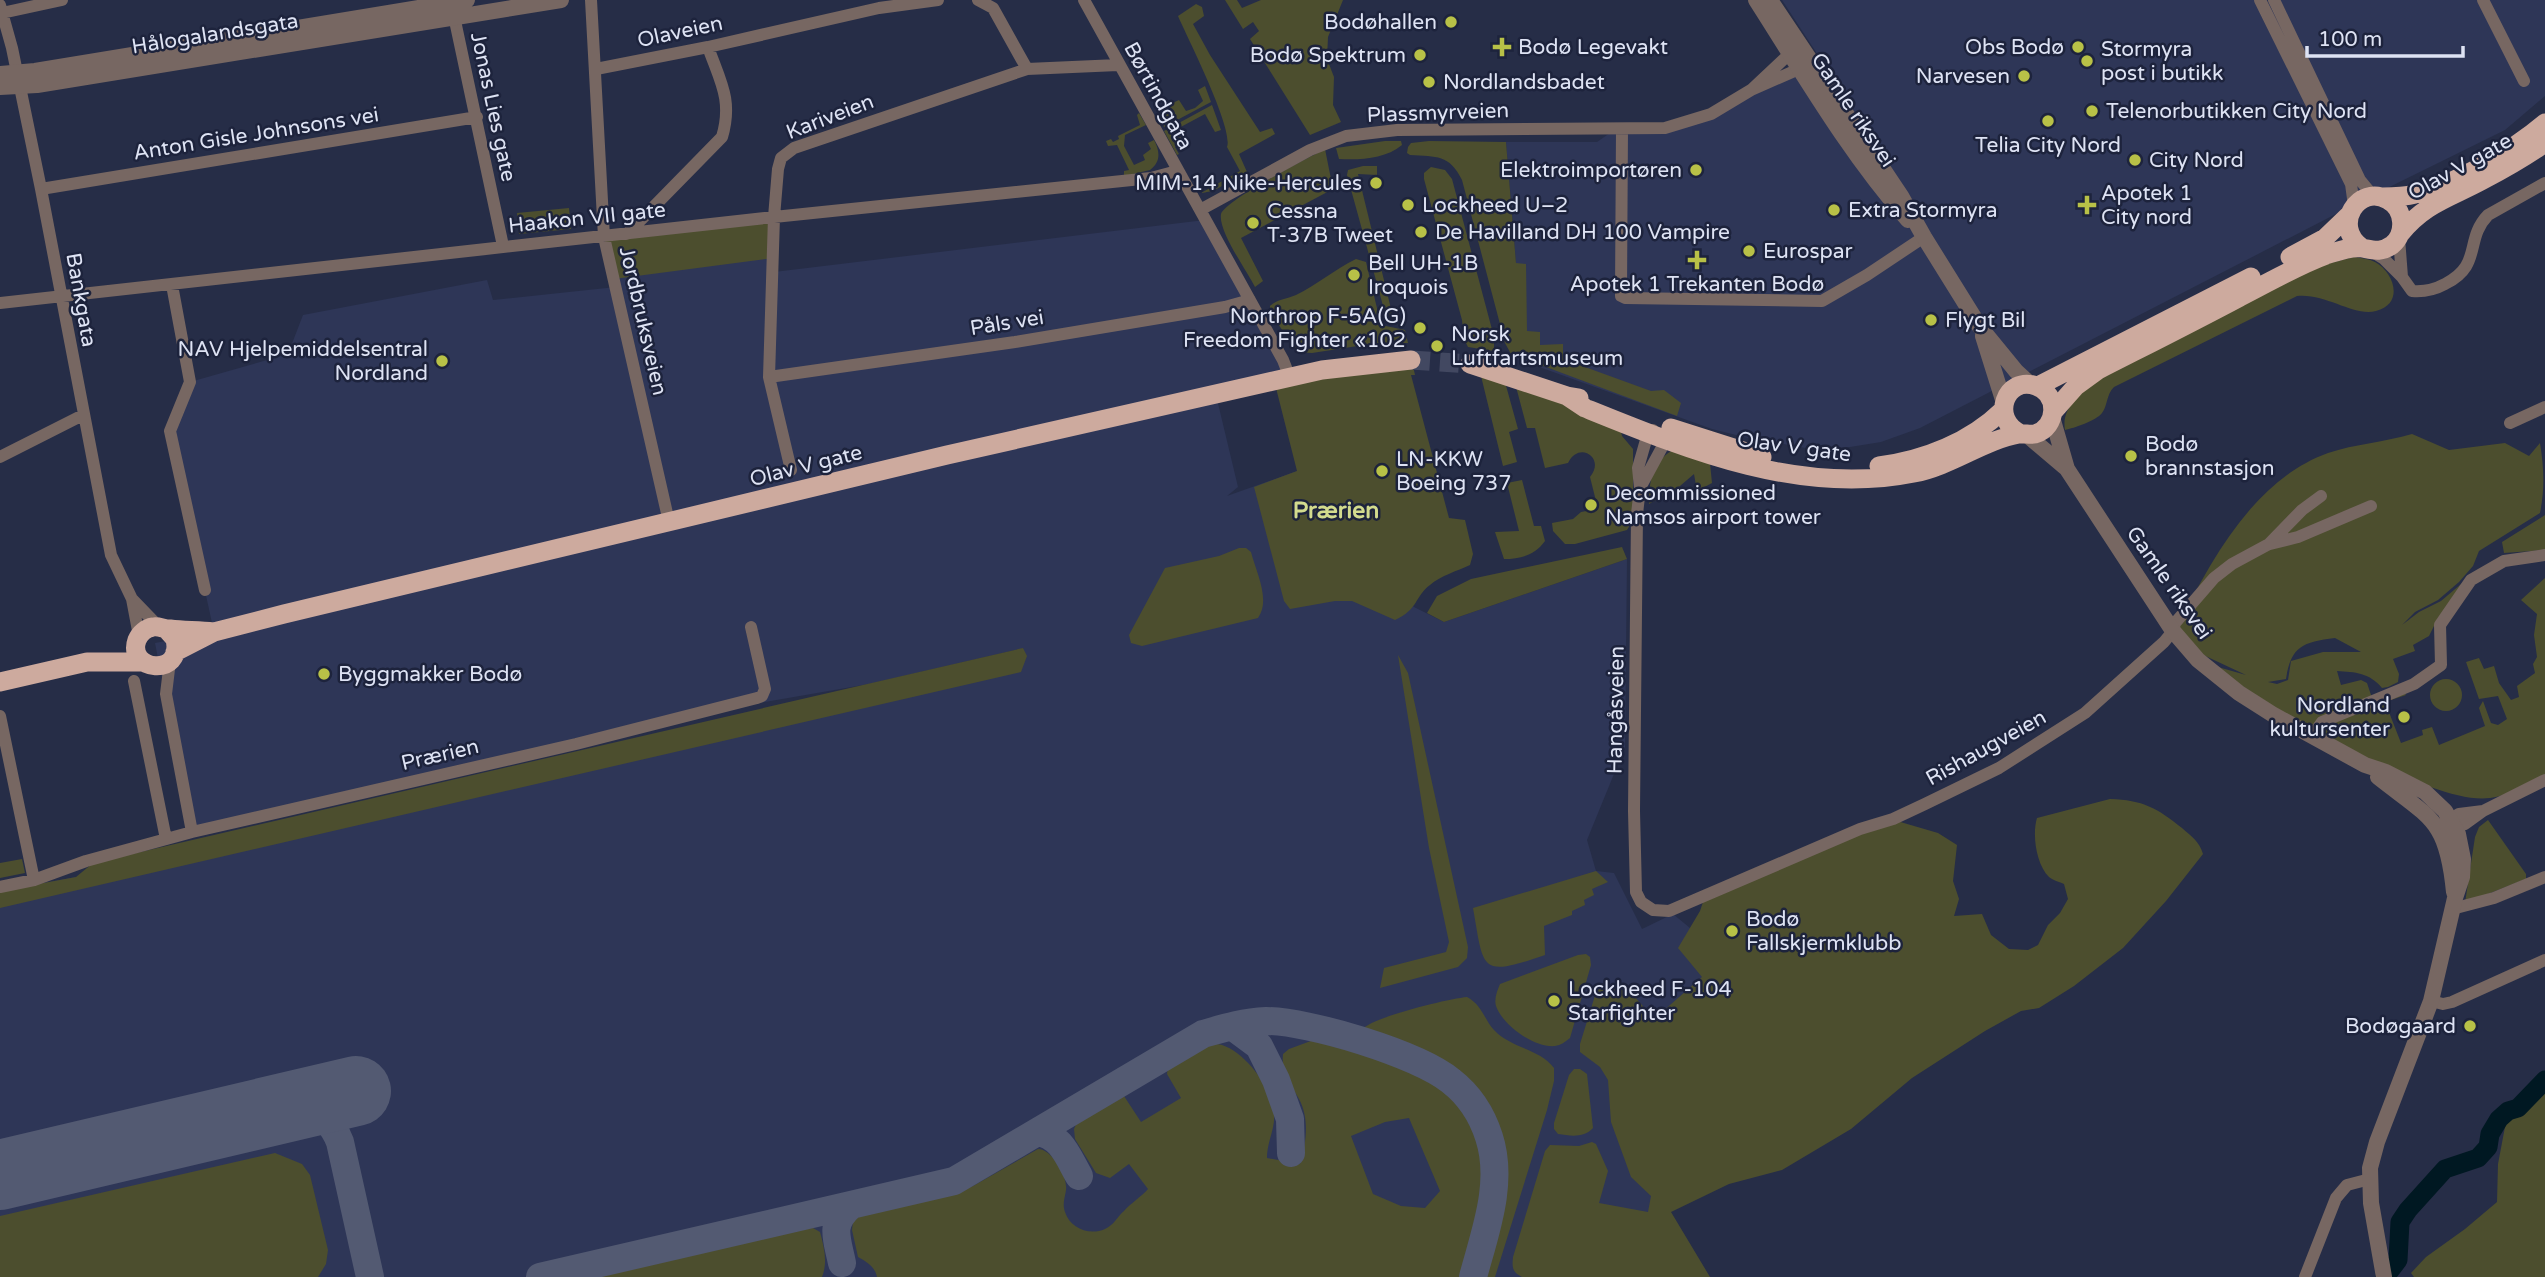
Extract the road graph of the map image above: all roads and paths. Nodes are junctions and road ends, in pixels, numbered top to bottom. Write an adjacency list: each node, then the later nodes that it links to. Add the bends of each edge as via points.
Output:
1 (62, 0): 13 (street)
2 (561, 0): 12 (street, Hålogalandsgata)
3 (591, 0): 17 (street, Jordbruksveien)
4 (938, 0): 14 (street, Olaveien, via 879,8)
5 (978, 0): 18 (street, via 993,8)
6 (1084, 0): 16 (street, Børtindgata)
7 (1756, 0): 15 (street, Gamle riksvei)
8 (1770, 0): 15 (street, Gamle riksvei)
9 (2260, 0): 31 (street, via 2351,184)
10 (2274, 0): 29 (street, via 2360,180)
11 (2483, 0): 20 (street)
12 (456, 5): 19 (street, Hålogalandsgata); 22 (street, Jonas Lies gate)
13 (1, 9): 19 (street, Bankgata, via 12,48)
14 (708, 47): 17 (street, Olaveien); 33 (street, via 727,102 722,137)
15 (1799, 60): 24 (street, Plassmyrveien, via 1711,114 1665,128); 36 (street, Gamle riksvei, via 1891,202)
16 (1118, 65): 18 (street, Kariveien); 26 (street, Børtindgata)
17 (596, 68): 35 (street, Jordbruksveien)
18 (1027, 69): 32 (street, Kariveien, via 786,152 778,169)
19 (11, 77): 21 (street, Hålogalandsgata); 28 (street, Bankgata)
20 (2524, 81)
21 (0, 87)
22 (477, 117): 28 (street, Anton Gisle Johnsons vei); 37 (street, Jonas Lies gate)
23 (2545, 123): 29 (highway, Olav V gate, via 2521,143 2465,174 2424,192)
24 (1622, 129): 30 (street, Plassmyrveien, via 1397,130 1346,136 1310,150); 36 (street, via 1621,296 1626,298 1822,301)
25 (2545, 143): 34 (highway, Olav V gate, via 2481,182 2439,200 2411,220)
26 (1177, 171): 30 (street, Børtindgata); 32 (street, Haakon VII gate, via 1138,180)
27 (2545, 183): 39 (street, via 2488,215 2465,270 2455,279 2422,292 2412,290)
28 (41, 189): 41 (street, Bankgata)
29 (2378, 197): 31 (highway, Olav V gate, via 2366,198); 34 (highway, Olav V gate, via 2393,204 2400,215)
30 (1200, 210): 42 (street)
31 (2351, 211): 38 (highway, via 2349,233); 49 (highway, Olav V gate, via 2313,246)
32 (774, 217): 33 (street, Haakon VII gate); 47 (street, Kariveien)
33 (627, 234): 35 (street, Haakon VII gate)
34 (2399, 236): 38 (highway, Olav V gate, via 2387,248); 39 (street)
35 (604, 237): 37 (street, Haakon VII gate); 63 (street, Jordbruksveien)
36 (1924, 237): 44 (street, Gamle riksvei)
37 (503, 246): 40 (street, Haakon VII gate)
38 (2366, 249): 39 (street); 52 (highway, Olav V gate, via 2338,251 2297,268 2098,370 2076,386)
39 (2402, 277)
40 (172, 285): 41 (street, Haakon VII gate); 66 (street, via 190,383 170,431)
41 (60, 295): 43 (street, Haakon VII gate); 53 (street, Bankgata)
42 (1250, 300): 47 (street, Påls vei, via 1015,342); 48 (street)
43 (0, 303)
44 (1980, 327): 49 (street, Gamle riksvei); 50 (street, Gamle riksvei)
45 (1411, 360): 48 (highway, Olav V gate)
46 (1470, 365): 55 (highway, Olav V gate, via 1567,396 1585,408)
47 (769, 377): 59 (street, Kariveien)
48 (1290, 378): 63 (highway, Olav V gate)
49 (2034, 385): 50 (highway, Olav V gate, via 2014,389); 52 (highway, via 2051,398)
50 (2004, 406): 55 (highway, Olav V gate, via 1977,432 1936,452 1863,467 1817,467); 56 (highway, via 2008,425)
51 (2545, 407): 54 (street)
52 (2053, 414): 56 (highway, Olav V gate, via 2044,429); 58 (street, Gamle riksvei)
53 (83, 415): 57 (street); 67 (street, Bankgata, via 111,555)
54 (2510, 423)
55 (1659, 433): 56 (highway, Olav V gate, via 1720,459 1757,468 1864,479 1937,467); 60 (street); 60 (street, via 1638,468)
56 (2024, 434): 58 (street, Gamle riksvei)
57 (0, 457)
58 (2067, 469): 71 (street, Gamle riksvei)
59 (790, 470)
60 (1640, 488): 89 (street, Hangåsveien, via 1634,876 1641,902 1653,910)
61 (2321, 496): 64 (street, Rishaugveien)
62 (2371, 506): 64 (street, Rishaugveien, via 2298,537)
63 (669, 522): 70 (highway, Olav V gate)
64 (2269, 544): 71 (street, Rishaugveien, via 2214,578 2175,623)
65 (2545, 555): 80 (street, via 2504,561 2471,580 2440,625 2441,665 2414,684 2322,722)
66 (205, 590)
67 (132, 598): 69 (street, Bankgata); 72 (street, Bankgata)
68 (751, 627): 83 (street, Prærien, via 765,689 758,698)
69 (162, 628): 70 (highway, Olav V gate); 72 (highway, via 146,629); 73 (highway, via 175,639)
70 (214, 632): 73 (highway, Olav V gate)
71 (2173, 632): 80 (street, Gamle riksvei, via 2224,681); 89 (street, Rishaugveien, via 2085,713 1999,768 1893,819)
72 (138, 638): 74 (highway); 75 (highway, via 137,652)
73 (172, 657): 75 (highway, via 160,666); 78 (street)
74 (87, 662): 75 (highway); 77 (highway)
75 (147, 664): 78 (street)
76 (134, 681): 84 (street)
77 (0, 682)
78 (166, 694): 83 (street)
79 (0, 716): 86 (street)
80 (2312, 736): 82 (street, Gamle riksvei, via 2365,765)
81 (2545, 780): 82 (street, via 2474,819)
82 (2448, 826): 88 (street, via 2462,850 2463,869)
83 (192, 832): 84 (street)
84 (166, 839): 86 (street)
85 (2545, 877): 88 (street, via 2494,898)
86 (34, 880): 87 (street)
87 (0, 887)
88 (2453, 903): 91 (street)
89 (1669, 911)
90 (2545, 960): 91 (street, via 2452,1002)
91 (2431, 1001): 92 (street, via 2376,1142)
92 (2370, 1179): 93 (street, via 2347,1185 2336,1198); 94 (street)
93 (2305, 1277)
94 (2384, 1277)

